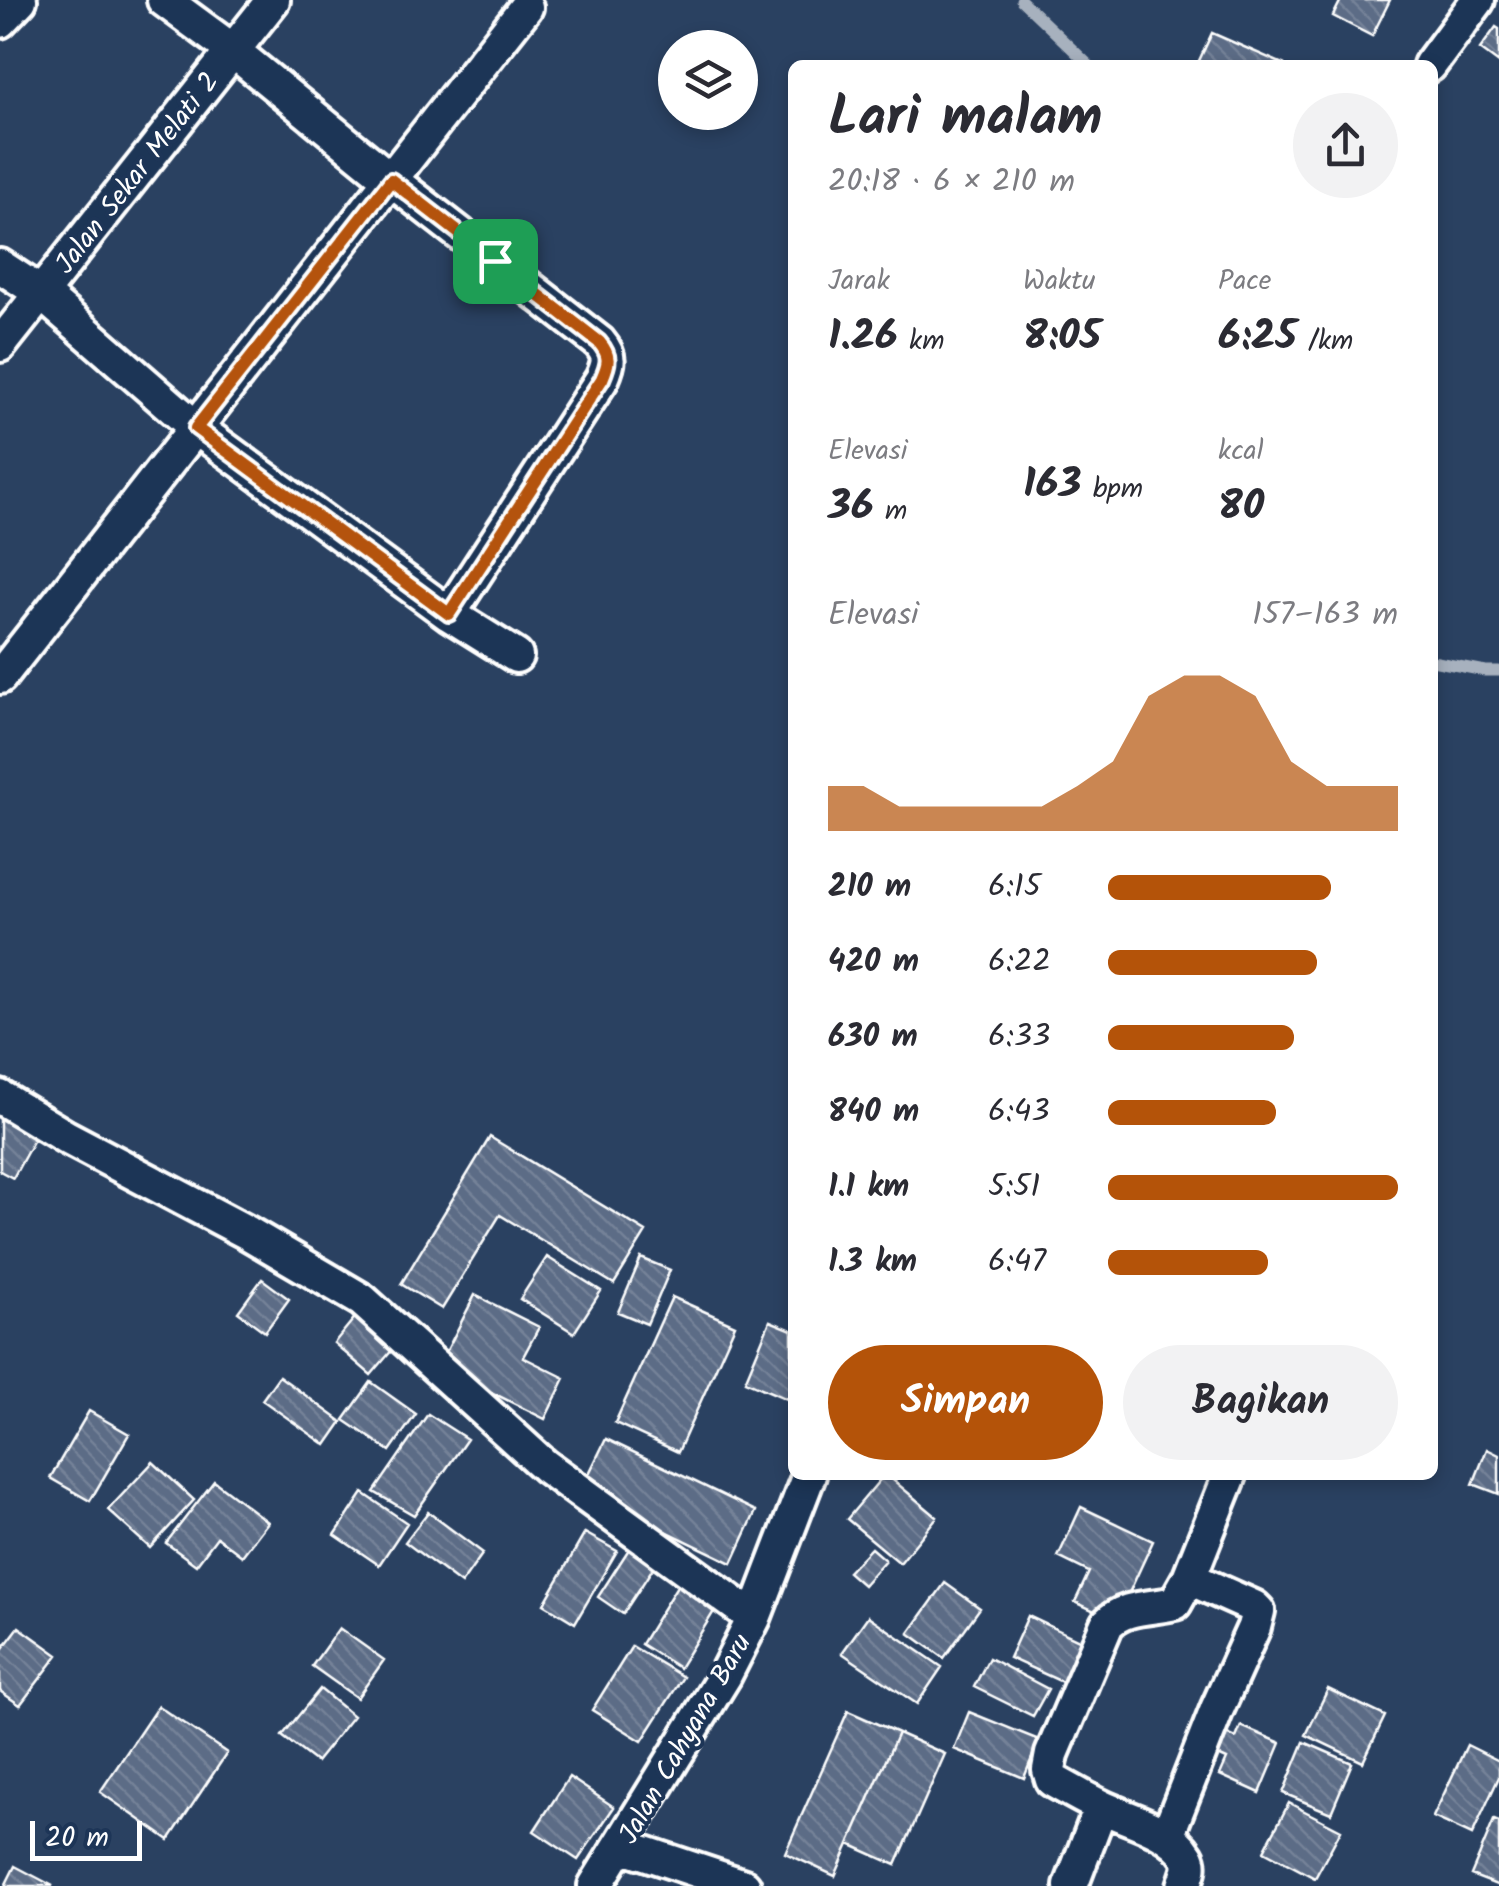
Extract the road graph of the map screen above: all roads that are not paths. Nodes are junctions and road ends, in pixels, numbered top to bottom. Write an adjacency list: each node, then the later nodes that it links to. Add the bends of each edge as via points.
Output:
1 (20, 0): 6 (street)
2 (164, 0): 7 (street)
3 (273, 0): 7 (street, Jalan Sekar Melati 2)
4 (1478, 0): 8 (street)
5 (526, 7): 9 (street)
6 (0, 21)
7 (232, 50): 9 (street); 11 (street, Jalan Sekar Melati 2)
8 (1434, 60)
9 (391, 180): 13 (street); 14 (street, via 608,354 602,379)
10 (0, 266): 11 (street)
11 (41, 293): 12 (street, Jalan Sekar Melati 2); 13 (street)
12 (0, 345)
13 (196, 428): 14 (street); 16 (street)
14 (449, 614): 15 (street)
15 (516, 656)
16 (0, 677)
17 (0, 1097): 23 (street, via 362,1300 545,1466)
18 (807, 1480): 21 (street, Jalan Cahyana Baru)
19 (829, 1480): 21 (street)
20 (1228, 1480): 22 (street)
21 (787, 1532): 23 (street, Jalan Cahyana Baru)
22 (1189, 1578): 24 (street, via 1174,1603 1117,1615 1107,1624 1052,1754 1052,1780); 25 (street, via 1258,1611)
23 (754, 1618): 26 (street, Jalan Cahyana Baru)
24 (1102, 1807): 25 (street); 29 (street)
25 (1167, 1836): 30 (street, via 1190,1862)
26 (622, 1845): 27 (street, Jalan Cahyana Baru); 28 (street)
27 (595, 1886)
28 (744, 1886)
29 (1071, 1886)
30 (1184, 1886)

